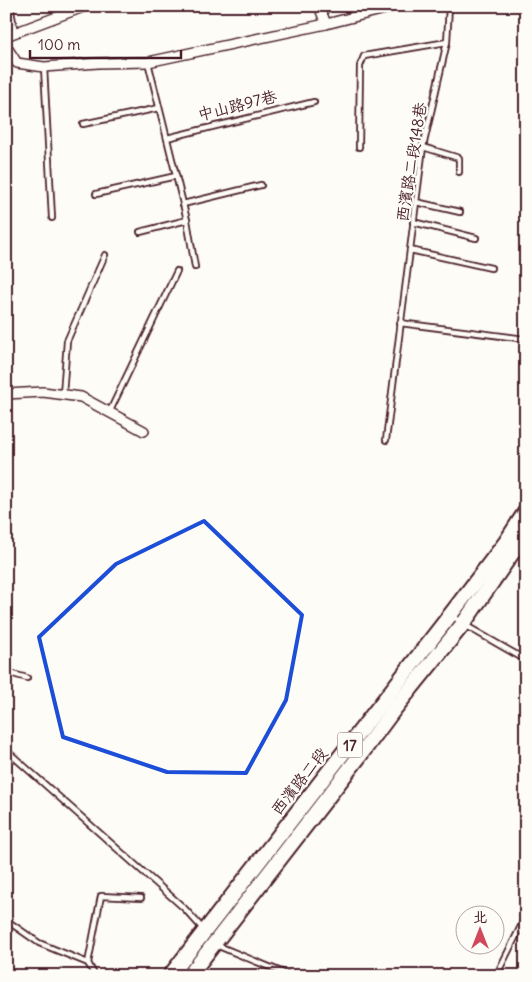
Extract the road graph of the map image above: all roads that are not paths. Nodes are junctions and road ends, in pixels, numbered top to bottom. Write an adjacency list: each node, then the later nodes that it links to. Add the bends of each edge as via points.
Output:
1 (10, 6): 7 (lane)
2 (86, 6): 7 (street)
3 (319, 6): 6 (street)
4 (449, 6): 9 (lane, 西濱路二段148巷)
5 (394, 7): 6 (street)
6 (326, 24): 11 (street)
7 (16, 33): 8 (street)
8 (6, 36)
9 (447, 42): 17 (lane, via 364,56 360,66); 18 (lane, 西濱路二段148巷)
10 (6, 46): 12 (street, via 17,63)
11 (148, 62): 12 (street); 14 (lane)
12 (44, 67): 26 (lane)
13 (314, 102): 16 (lane, 中山路97巷)
14 (159, 108): 15 (lane); 16 (lane)
15 (83, 124)
16 (167, 138): 20 (lane)
17 (359, 147)
18 (423, 147): 19 (lane, via 459,158); 23 (lane, 西濱路二段148巷)
19 (459, 172)
20 (176, 176): 22 (lane); 24 (lane)
21 (261, 185): 24 (lane)
22 (96, 194)
23 (416, 202): 25 (lane); 28 (lane, 西濱路二段148巷)
24 (183, 204): 27 (lane)
25 (460, 212)
26 (52, 218)
27 (187, 220): 29 (lane); 33 (lane)
28 (413, 222): 30 (lane); 31 (lane, 西濱路二段148巷)
29 (140, 232)
30 (476, 238)
31 (410, 250): 34 (lane); 36 (lane, 西濱路二段148巷)
32 (104, 255): 39 (lane, via 67,341)
33 (195, 267)
34 (491, 268)
35 (177, 271): 40 (lane)
36 (400, 323): 37 (lane, via 525,339); 42 (lane, 西濱路二段148巷)
37 (526, 334)
38 (6, 394): 39 (street)
39 (63, 394): 40 (street, via 81,397)
40 (110, 413): 41 (street)
41 (144, 431)
42 (386, 440)
43 (526, 511): 45 (main road, 西濱路二段 / 17)
44 (526, 533): 46 (main road, 西濱路二段 / 17)
45 (451, 614): 46 (lane); 54 (main road, 西濱路二段 / 17)
46 (463, 624): 47 (lane); 54 (main road, 西濱路二段 / 17, via 358,758)
47 (526, 660)
48 (6, 672): 49 (lane)
49 (27, 678)
50 (6, 750): 54 (lane, via 184,908)
51 (141, 898): 55 (lane, via 102,896)
52 (526, 916): 60 (lane)
53 (6, 920): 55 (lane, via 39,942)
54 (210, 936): 57 (main road, 西濱路二段 / 17); 58 (main road, 西濱路二段 / 17); 59 (lane, via 221,947)
55 (88, 963): 56 (lane)
56 (95, 976)
57 (170, 976)
58 (189, 976)
59 (291, 976)
60 (496, 976)

